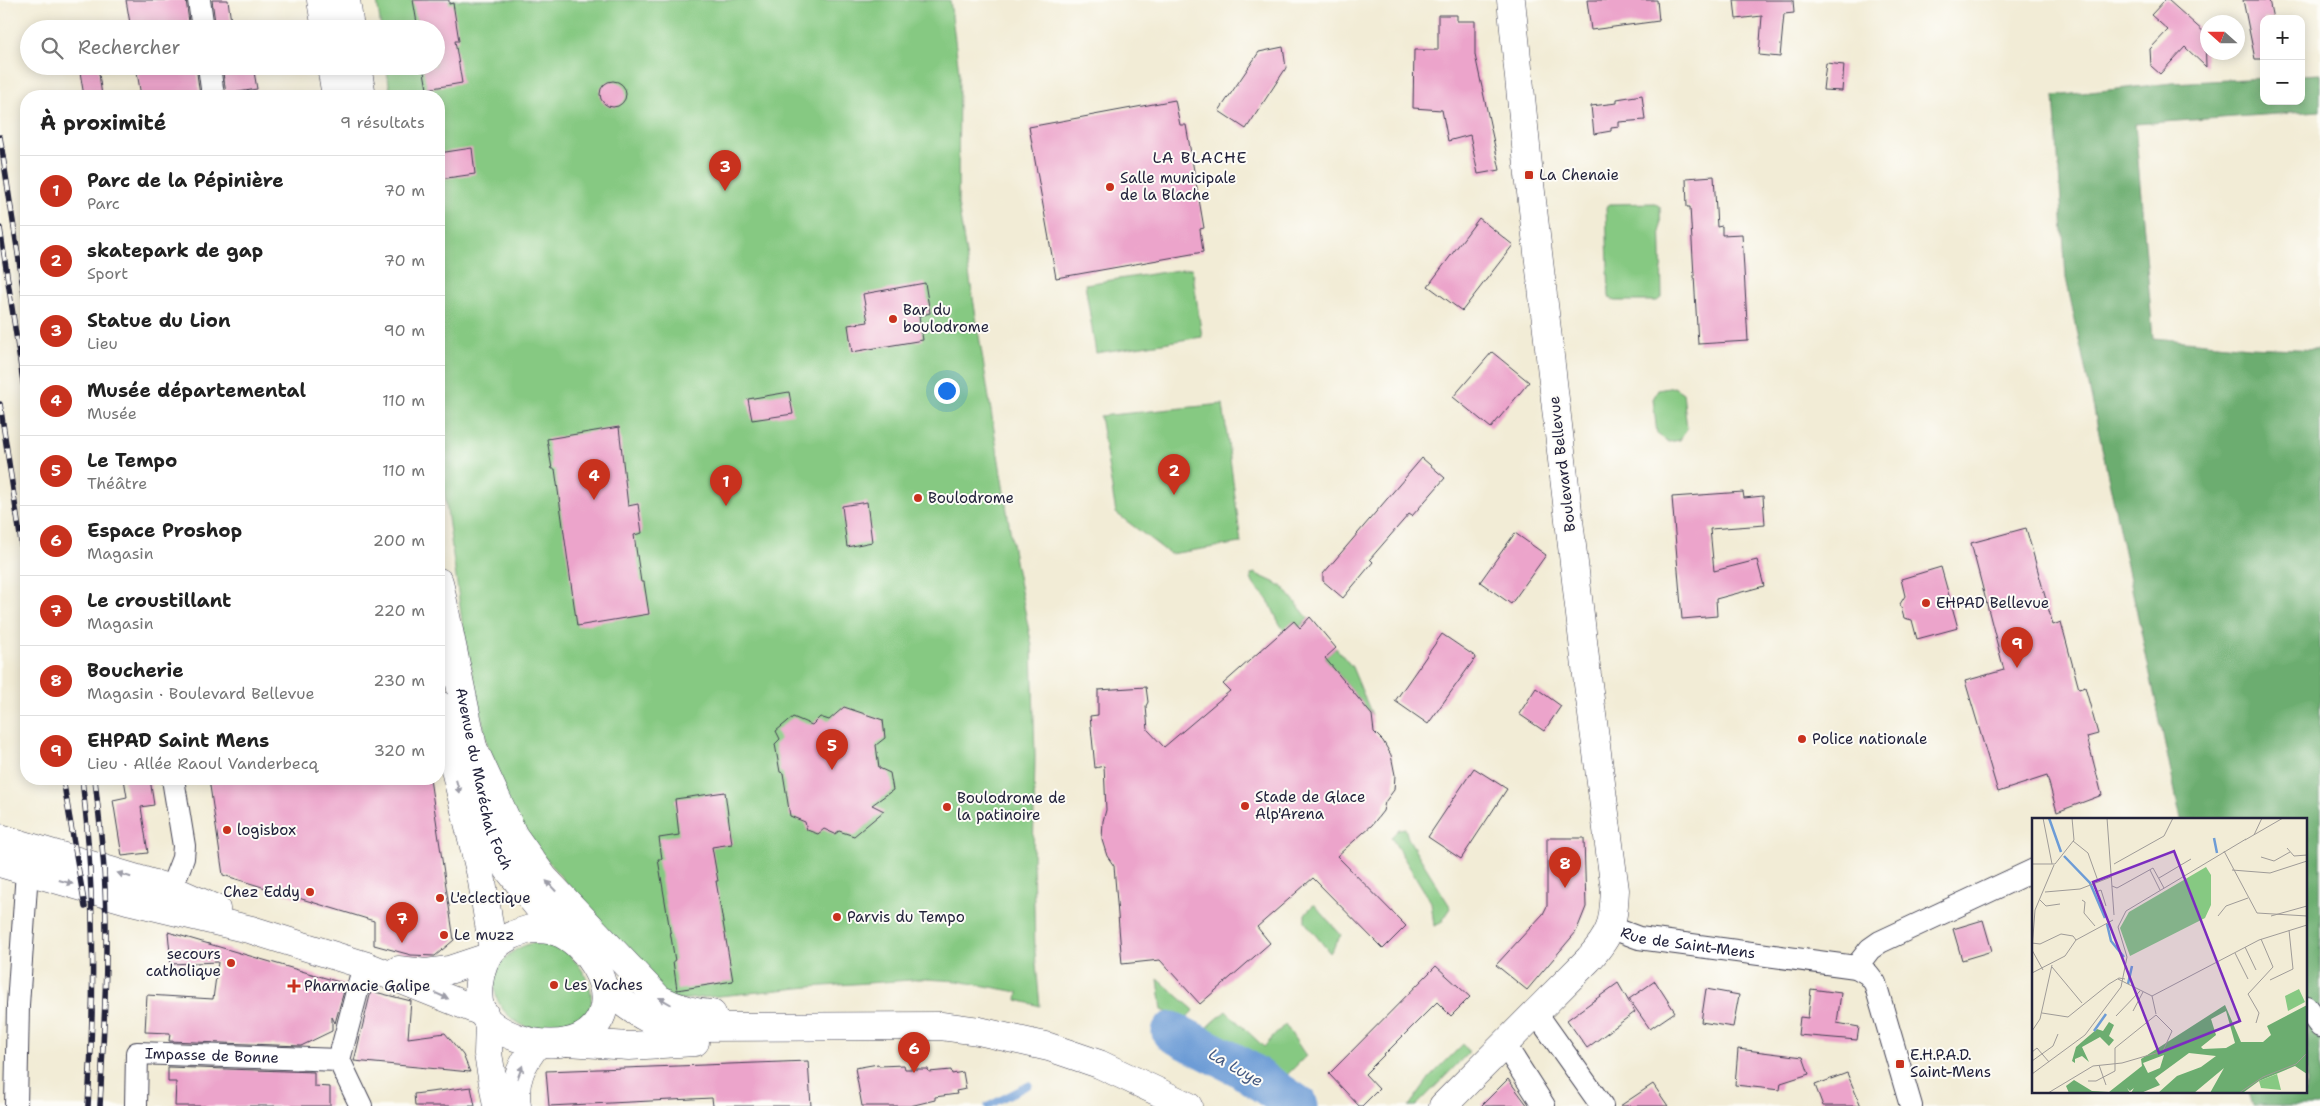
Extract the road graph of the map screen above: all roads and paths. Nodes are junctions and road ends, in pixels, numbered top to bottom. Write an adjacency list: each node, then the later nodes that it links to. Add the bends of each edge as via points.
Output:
1 (199, 0): 5 (street)
2 (321, 0): 6 (main road)
3 (346, 0): 7 (main road)
4 (1511, 0): 24 (main road, Boulevard Bellevue, via 1588,684 1614,882)
5 (202, 20)
6 (324, 20)
7 (349, 20)
8 (210, 75): 11 (street)
9 (332, 75): 12 (main road)
10 (358, 75): 13 (main road)
11 (212, 90)
12 (335, 90)
13 (361, 90)
14 (445, 612): 16 (main road, Avenue du Maréchal Foch)
15 (445, 729): 27 (main road, Avenue du Maréchal Foch, one-way to 27, via 481,874)
16 (472, 745): 26 (main road, Avenue du Maréchal Foch, via 490,830 498,850 508,869); 35 (main road, one-way to 16, via 786,1016 697,1014 659,998 544,878 514,836)
17 (174, 785): 22 (street, via 184,846 183,858)
18 (0, 838): 22 (main road, one-way to 18)
19 (0, 863): 20 (main road)
20 (27, 871): 23 (main road, one-way to 23); 36 (street)
21 (2032, 871): 29 (street, via 1880,942)
22 (170, 889): 23 (street, via 162,895); 25 (main road, via 210,905)
23 (131, 901): 25 (main road)
24 (1612, 928): 29 (street, Rue de Saint-Mens, via 1639,938); 32 (main road, Rue de Saint-Mens, via 1589,959)
25 (252, 930): 28 (main road)
26 (558, 932): 27 (main road, via 530,929 506,938); 30 (main road, via 594,965)
27 (491, 953): 28 (main road, via 449,970 426,973); 33 (main road, via 483,969 478,993)
28 (364, 965): 33 (main road, one-way to 33); 40 (street)
29 (1856, 967): 52 (street, via 1875,983)
30 (605, 989): 35 (main road, via 645,1019 665,1026); 37 (main road, via 606,1003 594,1028 585,1036)
31 (2308, 1010): 34 (street)
32 (1536, 1013): 39 (main road, Rue de Saint-Mens); 51 (street)
33 (486, 1017): 38 (main road, via 502,1030); 45 (main road, via 488,1054)
34 (2320, 1026)
35 (813, 1027): 37 (main road, via 798,1038 630,1046); 41 (main road, via 941,1026 1016,1038)
36 (8, 1041): 42 (street)
37 (568, 1042): 38 (main road)
38 (538, 1043): 46 (main road, one-way to 38, via 518,1076)
39 (1505, 1045): 49 (main road, Rue de Saint-Mens); 50 (street)
40 (339, 1060): 43 (street, Impasse de Bonne, via 137,1053); 44 (street)
41 (1099, 1064): 47 (street); 48 (main road)
42 (16, 1106)
43 (136, 1106)
44 (361, 1106)
45 (497, 1106)
46 (517, 1106)
47 (1160, 1106)
48 (1188, 1106)
49 (1443, 1106)
50 (1544, 1106)
51 (1602, 1106)
52 (1911, 1106)

